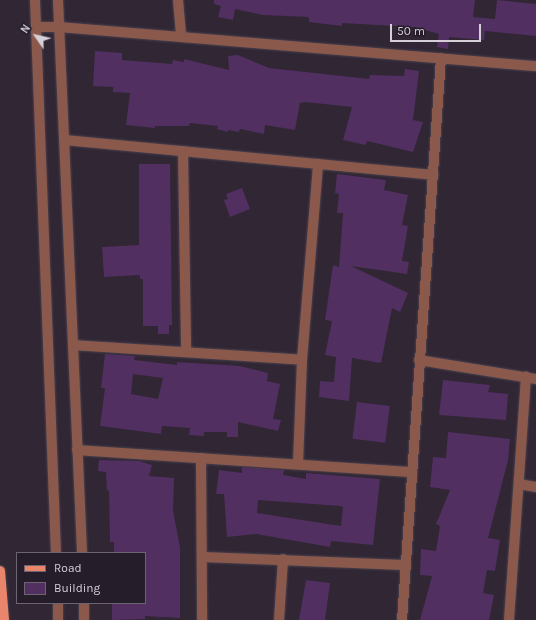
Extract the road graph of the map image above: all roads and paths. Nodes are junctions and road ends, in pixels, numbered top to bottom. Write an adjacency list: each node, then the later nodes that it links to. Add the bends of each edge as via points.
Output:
1 (35, 0): 4 (street)
2 (58, 0): 5 (street)
3 (178, 0): 6 (street)
4 (36, 27): 5 (street); 24 (street)
5 (59, 27): 6 (street); 9 (street)
6 (181, 36): 7 (street)
7 (441, 58): 8 (street); 12 (street)
8 (536, 66)
9 (64, 140): 10 (street); 13 (street)
10 (183, 151): 11 (street); 14 (street)
11 (318, 164): 12 (street); 15 (street)
12 (432, 174): 16 (street)
13 (73, 345): 14 (street); 18 (street)
14 (186, 352): 15 (street)
15 (302, 360): 20 (street)
16 (419, 360): 17 (street); 21 (street)
17 (531, 378): 22 (street)
18 (77, 450): 19 (street); 25 (street)
19 (201, 458): 20 (street); 26 (street)
20 (298, 464): 21 (street)
21 (412, 472): 28 (street)
22 (519, 484): 23 (street); 38 (street)
23 (536, 487)
24 (56, 552)
25 (82, 552)
26 (202, 557): 27 (street); 35 (street)
27 (284, 560): 28 (street); 36 (street)
28 (405, 565): 37 (street)
29 (0, 571): 32 (main road)
30 (58, 604): 33 (street)
31 (84, 604): 34 (street)
32 (4, 620)
33 (58, 620)
34 (84, 620)
35 (202, 620)
36 (279, 620)
37 (402, 620)
38 (509, 620)

